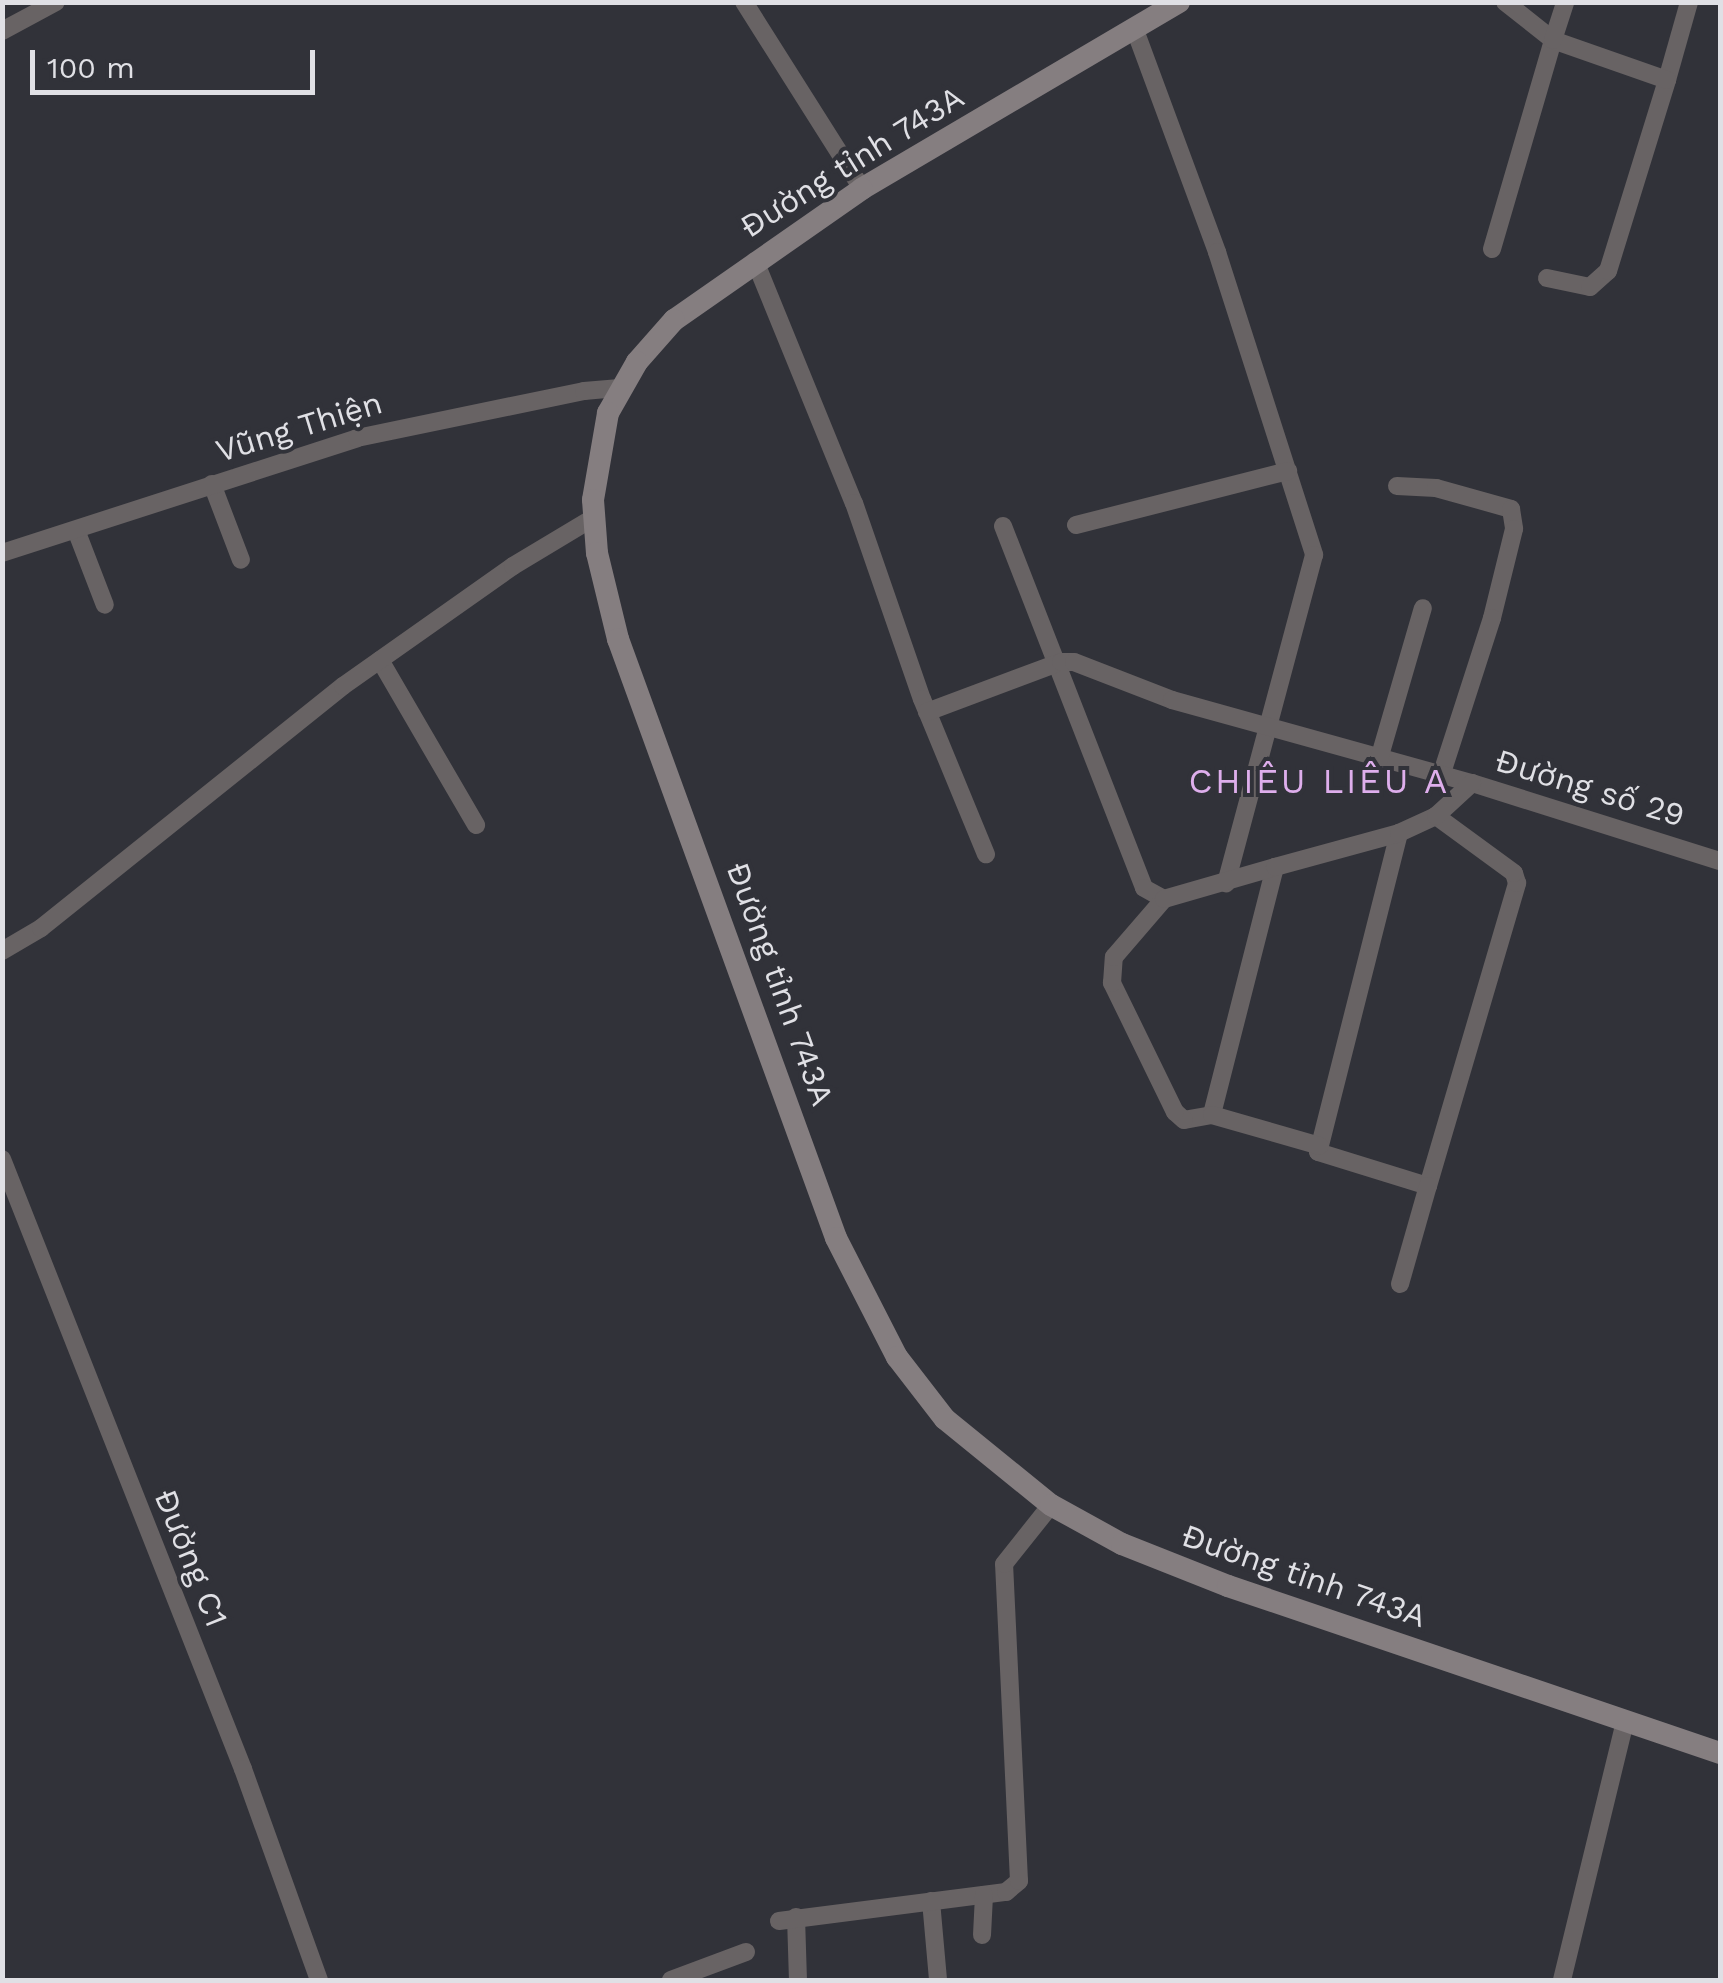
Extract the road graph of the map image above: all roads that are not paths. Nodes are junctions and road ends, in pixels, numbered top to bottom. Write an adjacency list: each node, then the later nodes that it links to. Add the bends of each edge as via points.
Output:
1 (56, 2): 8 (street)
2 (744, 2): 11 (street)
3 (1179, 2): 7 (main road, Đường tỉnh 743A)
4 (1505, 2): 9 (street)
5 (1565, 2): 9 (street)
6 (1689, 2): 10 (street)
7 (1135, 30): 11 (main road, Đường tỉnh 743A); 16 (street)
8 (2, 32)
9 (1553, 40): 10 (street); 12 (street)
10 (1667, 80): 14 (street, via 1608,272 1590,287)
11 (862, 189): 13 (main road, Đường tỉnh 743A)
12 (1492, 249)
13 (755, 261): 15 (main road, Đường tỉnh 743A, via 674,320); 29 (street, via 854,502)
14 (1547, 278)
15 (620, 388): 17 (street, Vũng Thiện, via 403,426); 19 (main road, Đường tỉnh 743A, via 600,442)
16 (1288, 471): 20 (street); 30 (street, via 1314,555)
17 (212, 484): 22 (street, Vũng Thiện); 24 (street)
18 (1397, 486): 32 (street, via 1436,488 1512,509 1514,529 1492,618)
19 (593, 518): 27 (street); 48 (main road, Đường tỉnh 743A, via 618,640 836,1238 913,1382 953,1426)
20 (1076, 525)
21 (1003, 526): 28 (street)
22 (76, 530): 23 (street, Vũng Thiện); 25 (street)
23 (2, 553)
24 (241, 560)
25 (105, 605)
26 (1424, 608): 31 (street)
27 (380, 660): 35 (street); 42 (street, via 41,928)
28 (1054, 664): 29 (street); 30 (street, via 1074,662); 41 (street, via 1144,888)
29 (927, 712): 37 (street)
30 (1267, 729): 31 (street, Đường số 29); 40 (street)
31 (1379, 760): 32 (street, Đường số 29)
32 (1441, 776): 33 (street, Đường số 29)
33 (1472, 783): 34 (street); 38 (street, Đường số 29)
34 (1436, 816): 36 (street); 46 (street, via 1514,872 1516,883)
35 (476, 825)
36 (1398, 833): 39 (street); 44 (street)
37 (986, 854)
38 (1720, 861)
39 (1275, 866): 40 (street); 43 (street)
40 (1226, 883): 41 (street)
41 (1164, 900): 43 (street, via 1114,958 1112,983 1175,1112 1184,1120)
42 (2, 950)
43 (1212, 1115): 44 (street)
44 (1320, 1146): 46 (street, via 1320,1154)
45 (2, 1160): 55 (street, Đường C1, via 243,1769)
46 (1428, 1186): 47 (street)
47 (1400, 1284)
48 (1050, 1505): 49 (main road, Đường tỉnh 743A, via 1177,1568); 51 (street, via 1004,1564 1019,1881 1006,1892)
49 (1625, 1722): 50 (main road, Đường tỉnh 743A); 59 (street)
50 (1720, 1753)
51 (984, 1895): 52 (street); 53 (street)
52 (931, 1901): 57 (street, via 787,1919); 58 (street)
53 (982, 1934)
54 (746, 1952): 56 (street)
55 (319, 1980)
56 (671, 1980)
57 (798, 1980)
58 (938, 1980)
59 (1562, 1980)

